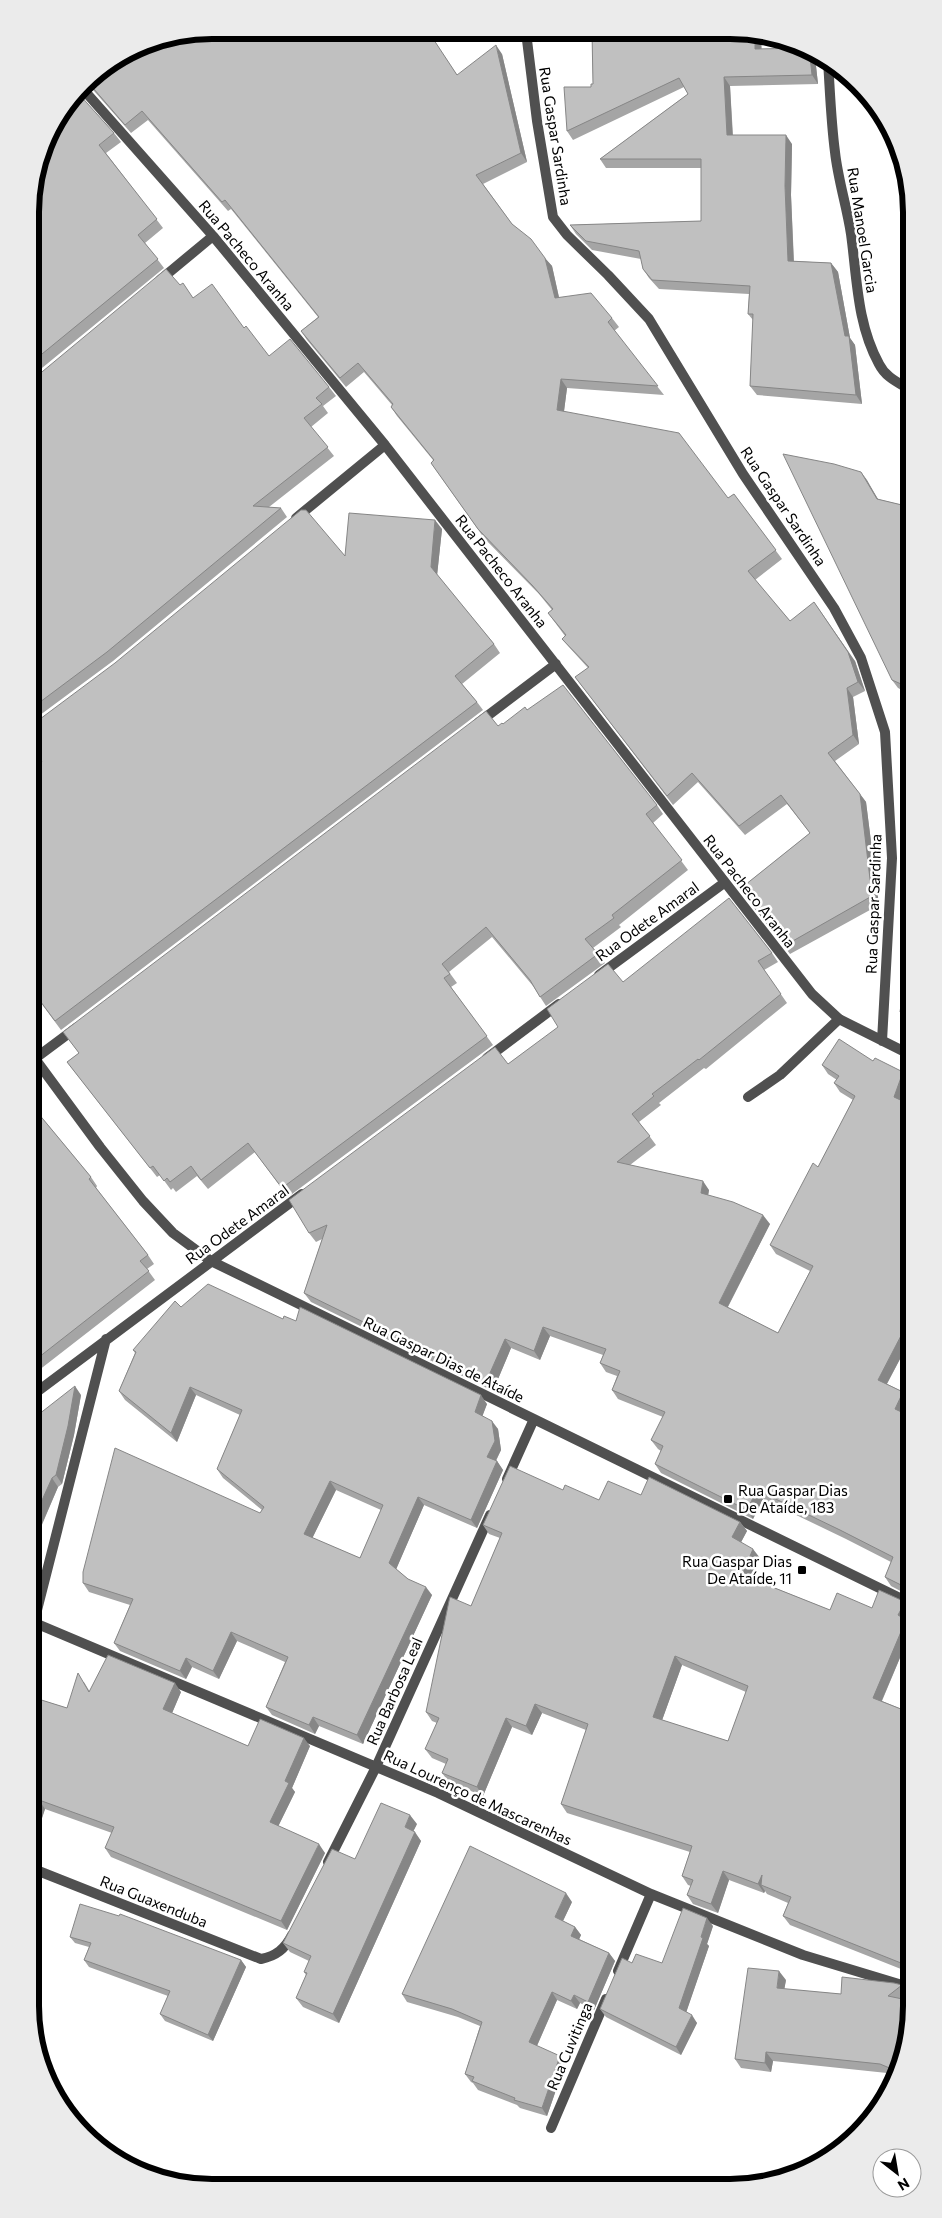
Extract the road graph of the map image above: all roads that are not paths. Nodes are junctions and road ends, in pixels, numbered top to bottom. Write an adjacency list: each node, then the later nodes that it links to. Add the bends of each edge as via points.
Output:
1 (527, 39): 16 (street, Rua Gaspar Sardinha, via 536,121 554,217 566,235 649,319 743,474 834,608 861,658 885,732 887,761 892,858)
2 (829, 69): 6 (street, Rua Manoel Garcia, via 835,152 862,317 879,365 888,377)
3 (86, 92): 4 (street, Rua Pacheco Aranha)
4 (213, 236): 5 (street); 7 (street, Rua Pacheco Aranha)
5 (152, 286)
6 (903, 386)
7 (385, 445): 8 (street); 9 (street, Rua Pacheco Aranha)
8 (286, 527)
9 (556, 664): 10 (street); 11 (street, Rua Pacheco Aranha)
10 (469, 730)
11 (724, 883): 12 (street, Rua Odete Amaral); 14 (street, Rua Pacheco Aranha, via 812,994)
12 (588, 983)
13 (572, 995): 20 (street)
14 (838, 1019): 16 (street, Rua Pacheco Aranha); 21 (street, via 780,1076)
15 (83, 1023): 18 (street)
16 (882, 1042): 17 (street, Rua Pacheco Aranha)
17 (903, 1051)
18 (39, 1054)
19 (39, 1065): 23 (street, Rua Gaspar Dias de Ataíde, via 143,1200 173,1233)
20 (476, 1066)
21 (748, 1097)
22 (307, 1190): 23 (street, Rua Odete Amaral)
23 (211, 1262): 24 (street, Rua Odete Amaral); 26 (street, Rua Gaspar Dias de Ataíde)
24 (106, 1339): 25 (street, Rua Odete Amaral); 30 (street)
25 (39, 1390)
26 (534, 1419): 27 (street); 29 (street, Rua Gaspar Dias de Ataíde)
27 (501, 1490)
28 (493, 1508): 32 (street, Rua Barbosa Leal)
29 (903, 1600)
30 (39, 1602)
31 (39, 1625): 32 (street, Rua Lourenço de Mascarenhas)
32 (376, 1767): 34 (street, Rua Barbosa Leal); 35 (street, Rua Lourenço de Mascarenhas)
33 (39, 1871): 36 (street, Rua Guaxenduba, via 261,1960 273,1957 287,1944)
34 (323, 1873)
35 (651, 1894): 37 (street, Rua Lourenço de Mascarenhas, via 803,1955); 38 (street, Rua Cuvitinga)
36 (296, 1927)
37 (903, 1985)
38 (551, 2128)

